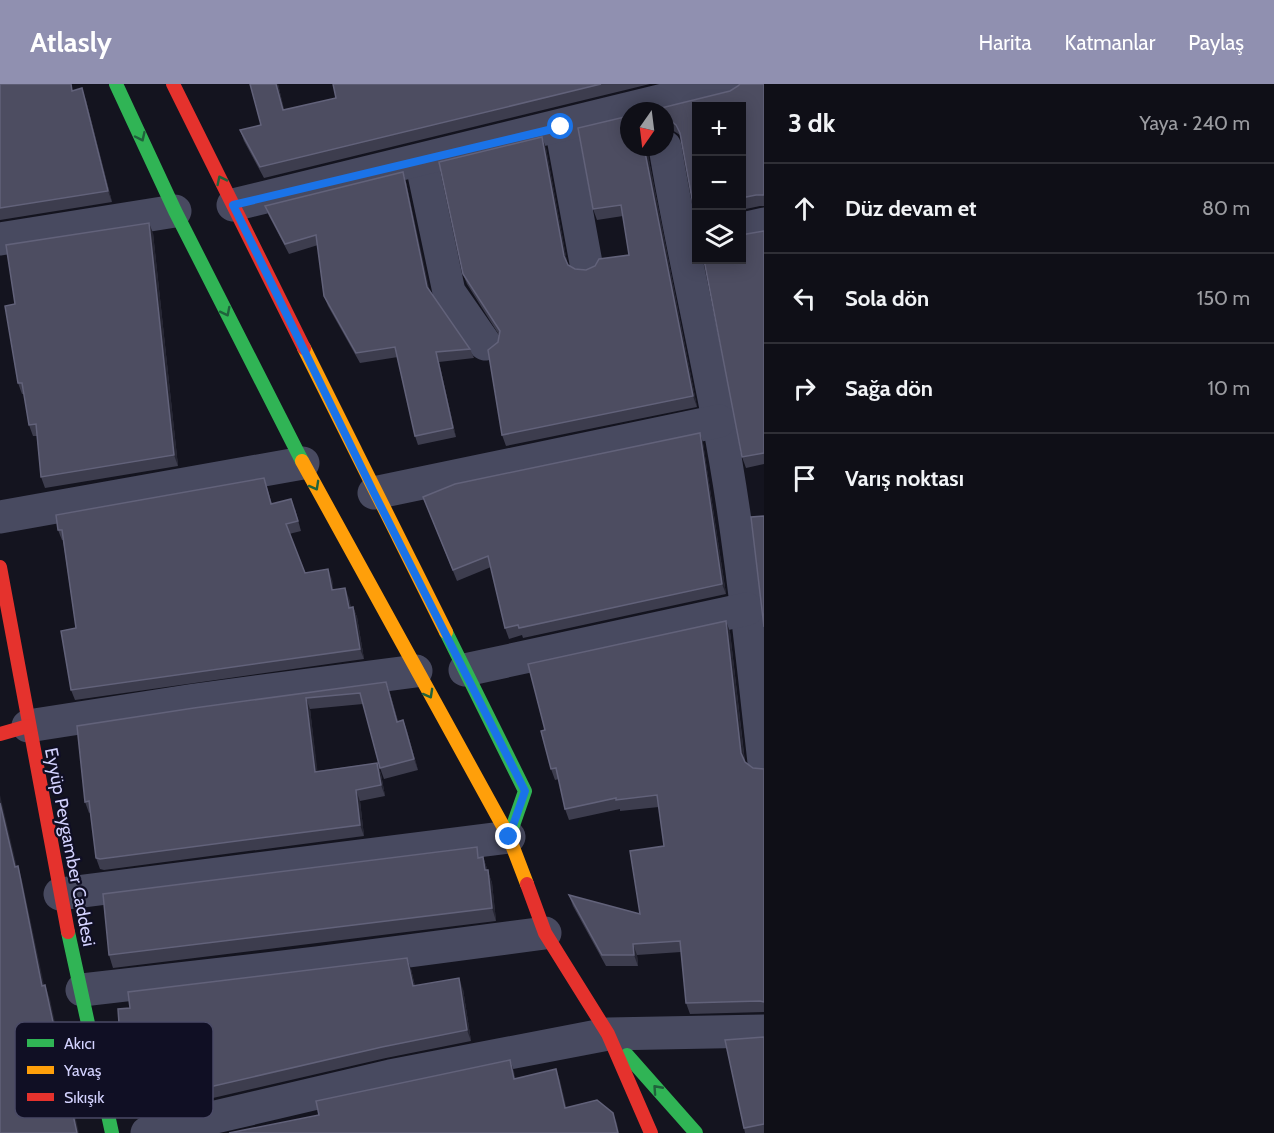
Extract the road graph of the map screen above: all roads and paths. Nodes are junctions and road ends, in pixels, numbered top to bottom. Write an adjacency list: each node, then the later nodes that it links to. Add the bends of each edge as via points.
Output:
1 (117, 84): 9 (street, one-way to 9)
2 (173, 84): 8 (street, one-way to 2)
3 (729, 84): 4 (street)
4 (656, 99): 5 (street)
5 (561, 127): 7 (street); 14 (street)
6 (666, 156): 13 (street)
7 (421, 160): 8 (street); 15 (street, via 449,292)
8 (233, 205): 18 (street)
9 (175, 211): 12 (street); 17 (street, one-way to 17)
10 (764, 224): 11 (street)
11 (746, 228)
12 (0, 239)
13 (689, 241): 16 (street)
14 (586, 263)
15 (485, 344)
16 (718, 421): 18 (street); 21 (street)
17 (303, 463): 19 (street); 23 (street, one-way to 23)
18 (374, 493): 22 (street)
19 (0, 517)
20 (0, 567): 24 (street, Eyyüp Peygamber Caddesi)
21 (752, 594): 22 (street); 25 (street)
22 (465, 670): 26 (street, via 525,791)
23 (416, 671): 24 (street, via 195,700); 26 (street, one-way to 26)
24 (14, 730): 27 (street, Eyyüp Peygamber Caddesi)
25 (764, 762)
26 (509, 837): 27 (street); 28 (street)
27 (60, 894): 29 (street, Eyyüp Peygamber Caddesi)
28 (545, 933): 29 (street); 32 (street)
29 (82, 990): 30 (street, Eyyüp Peygamber Caddesi)
30 (89, 1022)
31 (764, 1031): 32 (street)
32 (608, 1034): 35 (street, via 390,1076); 38 (street); 39 (street, one-way to 32)
33 (109, 1118): 36 (street, Eyyüp Peygamber Caddesi)
34 (211, 1118): 37 (street)
35 (213, 1118)
36 (112, 1133)
37 (147, 1133)
38 (651, 1133)
39 (696, 1133)

